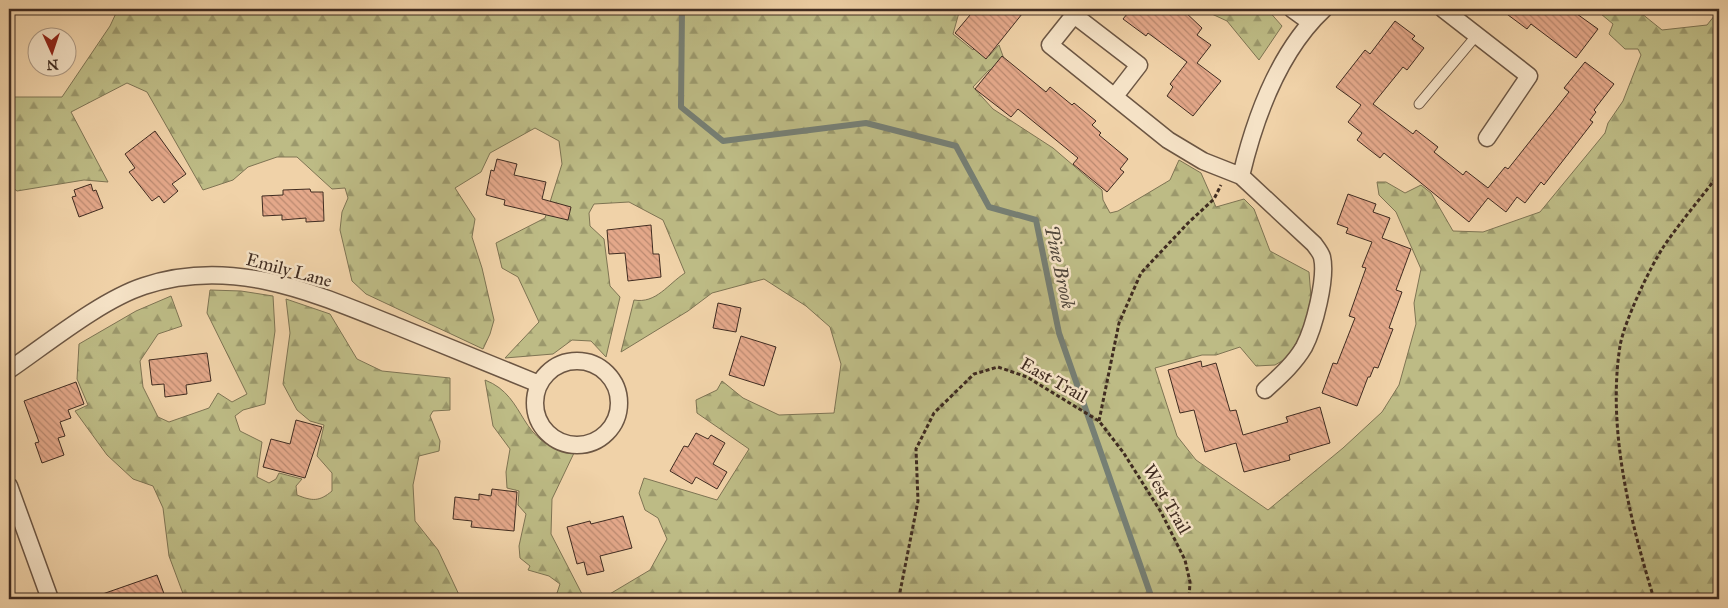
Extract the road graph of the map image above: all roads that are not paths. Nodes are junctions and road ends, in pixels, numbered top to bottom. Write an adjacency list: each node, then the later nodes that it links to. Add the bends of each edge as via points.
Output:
1 (1292, 9): 4 (street)
2 (1324, 9): 4 (street)
3 (1443, 9): 5 (street)
4 (1310, 22): 9 (street, via 1262,106)
5 (1476, 36): 7 (lane); 8 (street, via 1528,76)
6 (1115, 96): 6 (street, via 1050,45 1074,15 1139,65); 9 (street, via 1168,140 1203,161)
7 (1419, 104)
8 (1486, 138)
9 (1241, 176): 12 (street, via 1314,244 1322,256 1321,281 1311,331 1292,363)
10 (9, 370): 11 (street, Emily Lane, via 113,300 142,287 194,275 227,274 260,279 324,298)
11 (539, 384): 11 (street, via 536,412 544,428 559,440 577,444 596,440 615,420 619,402 617,392 609,376 595,365 567,362 551,370)
12 (1265, 390)
13 (9, 486): 14 (street)
14 (50, 599)

